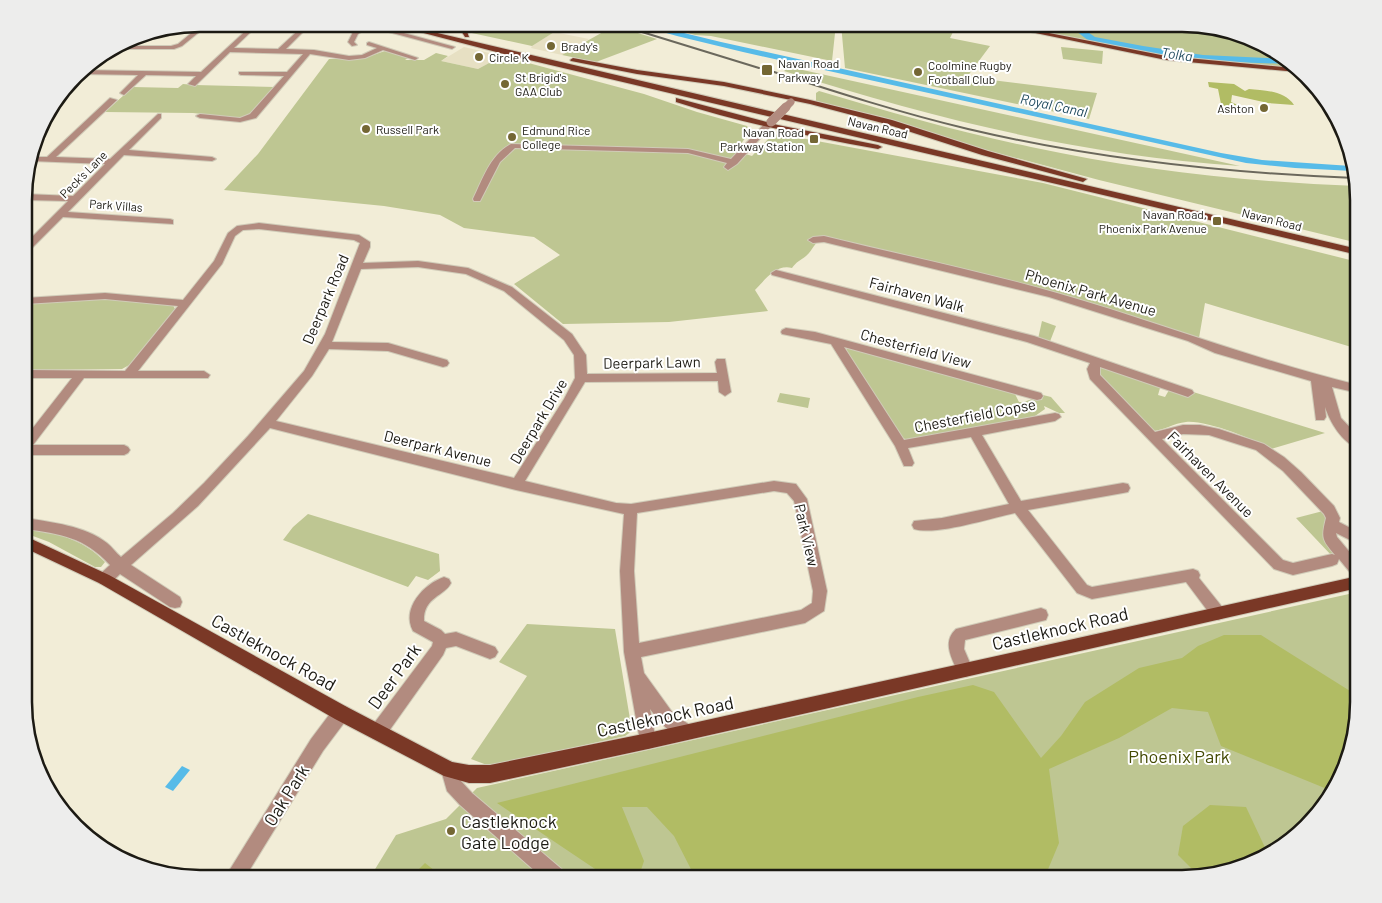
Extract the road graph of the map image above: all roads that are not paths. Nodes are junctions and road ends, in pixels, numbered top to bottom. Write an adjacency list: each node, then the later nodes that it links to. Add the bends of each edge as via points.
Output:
1 (1037, 32): 22 (main road, via 1166,58)
2 (195, 33): 14 (street, via 172,48)
3 (246, 33): 16 (street)
4 (299, 33): 17 (street)
5 (355, 33): 12 (street, via 351,42)
6 (399, 33): 13 (street)
7 (428, 33): 21 (main road, Navan Road)
8 (453, 33): 10 (main road, Navan Road)
9 (466, 33): 10 (main road)
10 (467, 36): 20 (main road, Navan Road)
11 (369, 44): 15 (street)
12 (354, 45)
13 (452, 47)
14 (130, 48)
15 (383, 48): 18 (street, via 363,57 349,58); 19 (street)
16 (227, 50): 17 (street); 26 (street)
17 (280, 51): 18 (street)
18 (308, 52): 27 (street)
19 (415, 58)
20 (568, 59): 31 (main road, via 724,84); 42 (main road, Navan Road)
21 (548, 62): 35 (main road, via 709,111); 43 (main road, Navan Road)
22 (1286, 69)
23 (92, 72): 25 (street)
24 (241, 73): 27 (street)
25 (143, 74): 26 (street); 29 (street)
26 (201, 74): 28 (street)
27 (288, 74): 34 (street, via 253,116)
28 (192, 84)
29 (124, 93)
30 (113, 100): 40 (street)
31 (793, 100): 35 (street, bridge); 42 (main road, via 871,117 977,151)
32 (158, 116): 37 (street, Peck's Lane)
33 (200, 116): 34 (street)
34 (246, 119): 36 (street)
35 (769, 124): 43 (main road); 45 (street, via 731,165 688,151 514,146 501,154)
36 (244, 129)
37 (122, 152): 38 (street); 41 (street, Peck's Lane)
38 (212, 158)
39 (38, 159): 40 (street)
40 (50, 159): 41 (street)
41 (112, 162): 46 (street, Peck's Lane)
42 (1112, 186): 53 (main road, Navan Road)
43 (1087, 188): 54 (main road, Navan Road)
44 (32, 197): 46 (street)
45 (477, 198)
46 (75, 199): 47 (street, Peck's Lane)
47 (61, 214): 48 (street, Park Villas); 50 (street, Peck's Lane)
48 (170, 222)
49 (32, 237): 50 (street)
50 (38, 237): 52 (street, Peck's Lane)
51 (813, 240): 71 (street, Phoenix Park Avenue, via 824,239 1052,295)
52 (32, 243)
53 (1349, 245)
54 (1349, 250)
55 (356, 266): 58 (street, Deerpark Road, via 365,247 365,242 359,238 250,226 230,235 219,262); 61 (street, Deerpark Road, via 343,306); 70 (street, Deerpark Drive, via 408,264 454,268 508,289 568,337 580,355)
56 (782, 272): 63 (street, Fairhaven Walk, via 1030,338)
57 (32, 301): 58 (street, via 104,296)
58 (186, 303): 67 (street)
59 (786, 332): 60 (street, Chesterfield View)
60 (835, 342): 76 (street, Chesterfield View); 84 (street)
61 (325, 345): 64 (street, via 388,347); 79 (street, Deerpark Road, via 313,366)
62 (721, 362): 69 (street, Deerpark Lawn)
63 (1096, 362): 75 (street, via 1163,391); 82 (street, Fairhaven Avenue, via 1094,376)
64 (442, 364)
65 (32, 374): 66 (street)
66 (81, 374): 67 (street); 83 (street)
67 (129, 374): 68 (street)
68 (204, 375)
69 (723, 377): 70 (street, Deerpark Lawn); 74 (street, Deerpark Lawn)
70 (581, 378): 88 (street, Deerpark Drive)
71 (1317, 379): 72 (street, Phoenix Park Avenue); 78 (street)
72 (1349, 387)
73 (1328, 389): 78 (street)
74 (724, 392)
75 (1188, 393)
76 (1037, 396)
77 (1055, 417): 80 (street, Chesterfield Copse)
78 (1329, 422): 81 (street)
79 (267, 423): 88 (street, Deerpark Avenue); 99 (street, Deerpark Road, via 194,501)
80 (974, 431): 84 (street, Chesterfield Copse); 90 (street)
81 (1349, 436)
82 (1152, 437): 94 (street, via 1197,427 1259,447 1285,465 1329,510); 97 (street, Fairhaven Avenue, via 1279,564 1293,569)
83 (32, 439)
84 (901, 445): 87 (street)
85 (32, 448): 86 (street)
86 (124, 450)
87 (908, 463)
88 (516, 485): 91 (street, Deerpark Avenue)
89 (1123, 488): 90 (street)
90 (1018, 507): 93 (street, via 950,522); 104 (street, via 1069,574 1087,592 1191,576)
91 (631, 509): 108 (street, via 627,571); 108 (street, Park View, via 774,486 791,488 800,499 820,591 819,606 805,616)
92 (32, 524): 99 (street, via 81,536 102,547)
93 (919, 525)
94 (1332, 525): 95 (street); 98 (street, via 1330,539)
95 (1349, 534)
96 (32, 545): 100 (main road, Castleknock Road)
97 (1332, 560)
98 (1349, 561)
99 (120, 566): 100 (street, Deerpark Road); 103 (street)
100 (104, 579): 111 (main road, Castleknock Road)
101 (444, 584): 106 (street, Deer Park, via 437,584 429,592 419,609 417,622 437,634)
102 (1349, 584): 104 (main road, Castleknock Road)
103 (175, 602)
104 (1218, 613): 109 (main road, Castleknock Road)
105 (1041, 615): 109 (street, via 961,634 956,639 956,649)
106 (441, 642): 107 (street, Deer Park, via 456,639); 112 (street, Deer Park)
107 (490, 652)
108 (632, 652): 110 (street)
109 (965, 670): 113 (main road, Castleknock Road)
110 (636, 675): 113 (street, via 669,722); 114 (street)
111 (341, 713): 112 (main road, Castleknock Road); 116 (street, Oak Park, via 317,745)
112 (378, 732): 115 (main road, Castleknock Road)
113 (686, 732): 114 (main road, Castleknock Road)
114 (648, 740): 115 (main road, Castleknock Road, via 490,774)
115 (450, 770): 117 (street, via 453,786 466,800)
116 (239, 870)
117 (548, 870)

